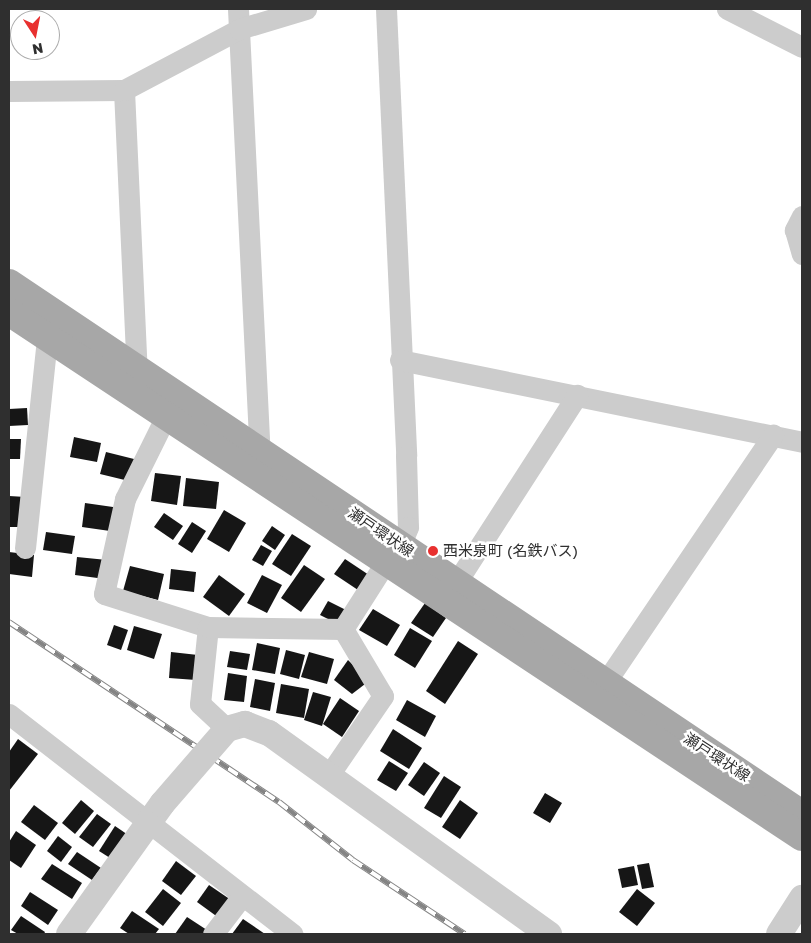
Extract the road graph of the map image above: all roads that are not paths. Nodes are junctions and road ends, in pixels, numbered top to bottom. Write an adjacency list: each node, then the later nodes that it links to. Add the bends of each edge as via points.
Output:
1 (306, 9): 4 (street)
2 (386, 9): 13 (street)
3 (727, 9): 5 (street)
4 (238, 19): 6 (street); 19 (street)
5 (802, 48)
6 (124, 90): 7 (street); 14 (street)
7 (9, 91)
8 (802, 216): 9 (street, via 795,230)
9 (802, 254)
10 (9, 283): 14 (main road, 瀬戸環状線)
11 (9, 312): 12 (main road, 瀬戸環状線)
12 (47, 337): 16 (main road, 瀬戸環状線); 20 (street)
13 (400, 360): 15 (street); 21 (street, via 408,527)
14 (136, 371): 19 (main road, 瀬戸環状線)
15 (577, 395): 17 (street); 22 (street)
16 (165, 418): 21 (main road, 瀬戸環状線); 23 (street, via 125,499 104,594)
17 (774, 435): 18 (street); 25 (street)
18 (802, 442)
19 (260, 452): 21 (main road, 瀬戸環状線)
20 (25, 548)
21 (394, 552): 22 (main road, 瀬戸環状線); 24 (street); 31 (main road, 瀬戸環状線, via 598,705)
22 (456, 583): 25 (main road, 瀬戸環状線)
23 (208, 627): 24 (street); 27 (street, via 200,704)
24 (343, 629): 28 (street, via 383,696)
25 (605, 683): 30 (main road, 瀬戸環状線)
26 (9, 714): 29 (street)
27 (227, 730): 28 (street, via 245,724 269,732); 29 (street, bridge)
28 (329, 775): 37 (street)
29 (155, 813): 32 (street); 34 (street)
30 (802, 814)
31 (802, 837)
32 (242, 896): 35 (street); 36 (street)
33 (802, 898): 38 (street)
34 (70, 934)
35 (213, 934)
36 (293, 934)
37 (549, 934)
38 (780, 934)

